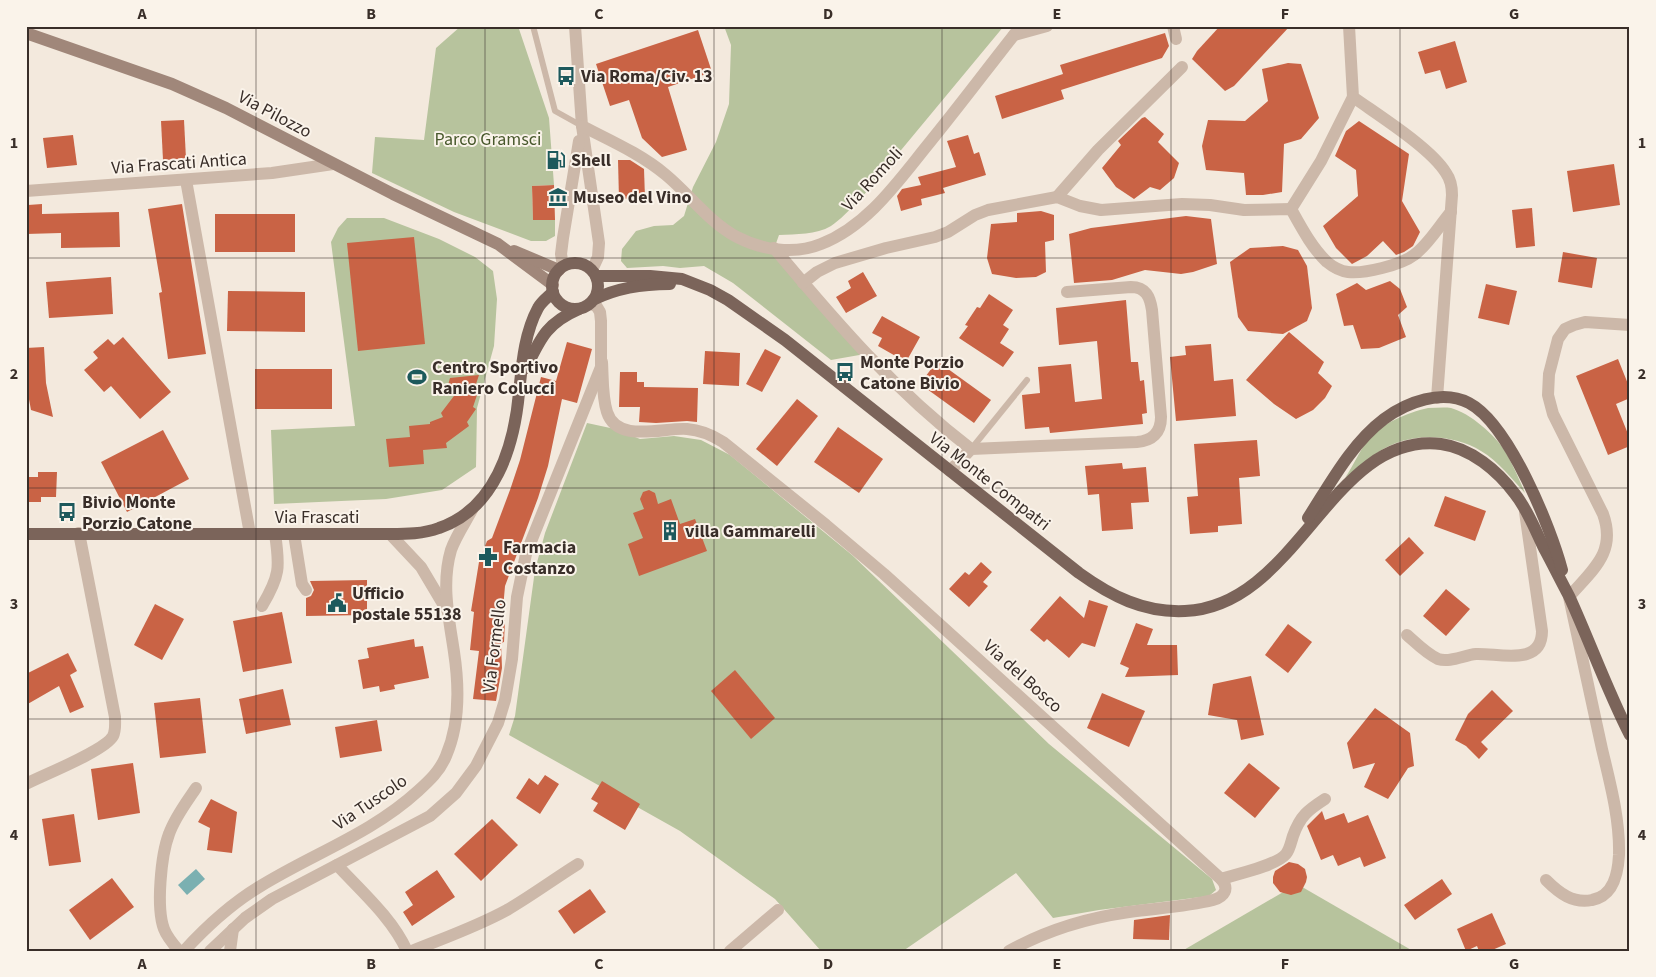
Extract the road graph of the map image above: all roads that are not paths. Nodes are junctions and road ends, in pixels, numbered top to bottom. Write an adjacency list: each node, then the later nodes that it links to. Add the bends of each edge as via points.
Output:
1 (533, 26): 9 (lane, via 555,111)
2 (575, 26): 9 (street)
3 (1047, 26): 5 (street)
4 (1349, 26): 8 (street)
5 (1017, 31): 17 (street, Via Romoli, via 890,191 866,216 823,244 799,250)
6 (26, 33): 10 (main road, Via Pilozzo, via 186,90)
7 (1182, 67): 13 (street, via 1098,150)
8 (1353, 97): 14 (street); 15 (street, via 1440,164 1451,184)
9 (582, 126): 17 (street, Via Romoli, via 654,164 724,228 747,241); 18 (street); 19 (street, via 599,243)
10 (333, 164): 11 (street, Via Frascati Antica); 16 (main road, Via Pilozzo)
11 (186, 180): 12 (street, Via Frascati Antica); 36 (street)
12 (26, 191)
13 (1057, 197): 14 (street, via 1095,209 1182,204 1244,210); 20 (street, via 988,210 935,237 835,263)
14 (1291, 209): 15 (street, via 1326,261 1348,272 1388,266 1408,259)
15 (1451, 212): 29 (street)
16 (500, 246): 18 (main road, Via Pilozzo); 22 (main road, Via Pilozzo)
17 (774, 248): 20 (street)
18 (561, 268): 19 (main road, via 580,264); 22 (main road, via 553,278)
19 (594, 273): 21 (main road, Via Monte Compatri, via 665,277); 24 (main road, via 599,288)
20 (803, 283): 30 (street, via 896,386)
21 (697, 284): 24 (main road, Via Monte Compatri, via 638,287 605,294); 31 (main road, Via Monte Compatri, via 728,300 768,328)
22 (553, 288): 24 (main road, via 561,304 567,307); 28 (main road, Via Frascati, via 538,306 530,329)
23 (1067, 292): 30 (street, via 1131,286 1142,289 1149,296 1161,417 1154,437 1137,442)
24 (589, 303): 26 (street, Via del Bosco, via 600,312); 28 (main road, Via Frascati, via 551,325 524,371)
25 (1630, 325): 42 (street, via 1591,322 1569,327 1558,339 1551,368 1548,388 1551,409 1603,514 1608,536 1600,561)
26 (602, 364): 51 (street, Via Formello, via 526,554 517,597 505,700 485,750 456,793 430,816); 52 (street, Via del Bosco, via 605,396 614,424 645,432 687,429 709,434 723,442 884,574)
27 (1026, 380): 30 (lane)
28 (519, 392): 32 (main road, Via Frascati, via 514,430 506,454 490,488)
29 (1437, 398): 40 (main road, Via Monte Compatri, via 1401,409 1365,436); 42 (main road, Via Monte Compatri, via 1470,404 1508,445 1546,524)
30 (971, 449): 31 (street)
31 (950, 471): 40 (main road, Via Monte Compatri, via 1091,582 1145,608 1186,611 1220,604 1253,585)
32 (472, 510): 39 (main road, Via Frascati, via 436,529); 44 (street, via 452,550 447,580)
33 (1525, 511): 40 (main road, Via Monte Compatri, via 1500,476 1468,453 1437,444 1406,446 1360,472); 42 (main road, Via Monte Compatri); 45 (street, via 1542,631 1537,649 1519,656 1480,654 1443,660)
34 (78, 533): 35 (main road, Via Frascati); 36 (main road, Via Frascati); 47 (street, via 115,727 113,736 101,748)
35 (26, 534)
36 (250, 534): 37 (main road, Via Frascati)
37 (275, 534): 38 (main road, Via Frascati); 43 (street, via 277,575)
38 (294, 534): 39 (main road, Via Frascati); 41 (street, via 303,589)
39 (390, 534): 44 (street, via 421,567)
40 (1281, 561)
41 (306, 590)
42 (1569, 597): 46 (main road, Via Monte Compatri); 53 (street, via 1612,796 1619,854 1612,887 1597,899 1584,901 1567,897)
43 (262, 606)
44 (447, 611): 57 (street, Via Tuscolo, via 457,697 453,735 441,767 409,800 388,815 250,893)
45 (1407, 635)
46 (1630, 735)
47 (26, 784)
48 (196, 788): 56 (street, via 168,835 163,863 162,922)
49 (1325, 799): 52 (street, via 1304,814 1284,856)
50 (578, 864): 61 (street, via 495,916)
51 (337, 865): 55 (street, Via Formello, via 272,899); 60 (street, via 391,923)
52 (1221, 879): 63 (street, via 1226,889 1217,899 1081,922 1050,931)
53 (1546, 880)
54 (778, 910): 62 (street)
55 (233, 929): 58 (street, Via Formello); 59 (street)
56 (179, 951)
57 (184, 951)
58 (210, 951)
59 (230, 951)
60 (407, 951)
61 (412, 951)
62 (730, 951)
63 (1009, 951)

